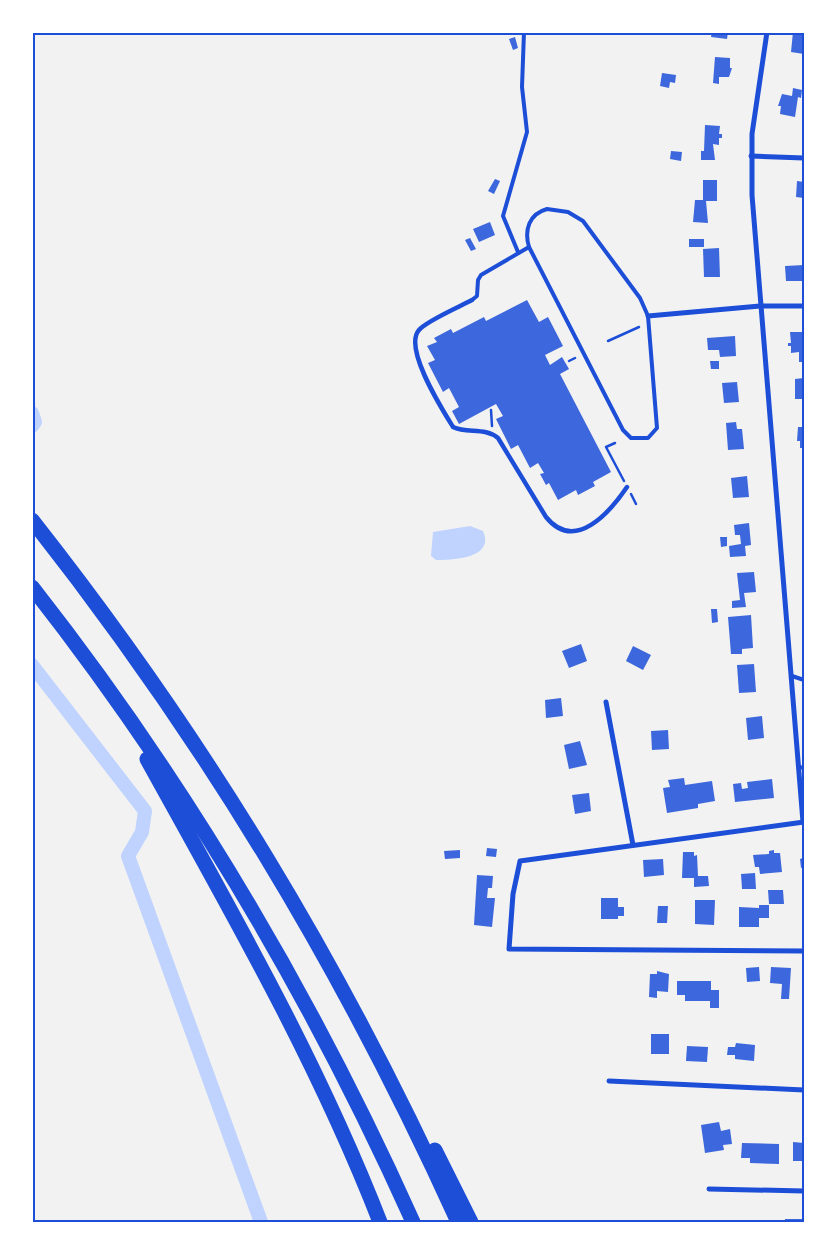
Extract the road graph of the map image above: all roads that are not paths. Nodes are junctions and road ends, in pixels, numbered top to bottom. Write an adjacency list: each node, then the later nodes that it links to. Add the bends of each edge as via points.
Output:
1 (524, 32): 6 (lane, via 522,87 527,132 503,216)
2 (767, 32): 3 (street, via 754,108)
3 (751, 156): 4 (street); 8 (street)
4 (804, 158)
5 (529, 247): 6 (lane); 10 (lane, via 527,228 532,218 542,210 558,209 576,216 629,282); 10 (lane, via 623,430 631,438 642,440 652,436 657,428)
6 (518, 252): 7 (lane, via 481,275 477,296)
7 (472, 300): 11 (street, via 422,327 414,342 417,358 453,427 490,433 502,443 546,516 557,527 572,531 586,529 614,505)
8 (760, 306): 9 (street); 10 (street); 14 (street)
9 (804, 306)
10 (648, 316)
11 (627, 487)
12 (32, 520): 22 (highway, via 177,716 258,840)
13 (32, 587): 15 (highway)
14 (792, 676): 16 (lane); 18 (street)
15 (102, 680): 27 (highway, via 286,1011 329,1100); 28 (highway, via 186,802 286,969 355,1099)
16 (804, 680)
17 (606, 702): 20 (street)
18 (802, 768): 19 (street)
19 (804, 822): 20 (street)
20 (633, 845): 21 (street, via 520,861 513,894 509,949)
21 (804, 951)
22 (331, 967): 29 (highway, via 400,1098); 30 (highway, via 406,1093)
23 (609, 1081): 24 (street)
24 (804, 1090)
25 (709, 1189): 26 (street)
26 (804, 1191)
27 (380, 1222)
28 (413, 1222)
29 (458, 1222)
30 (471, 1222)

